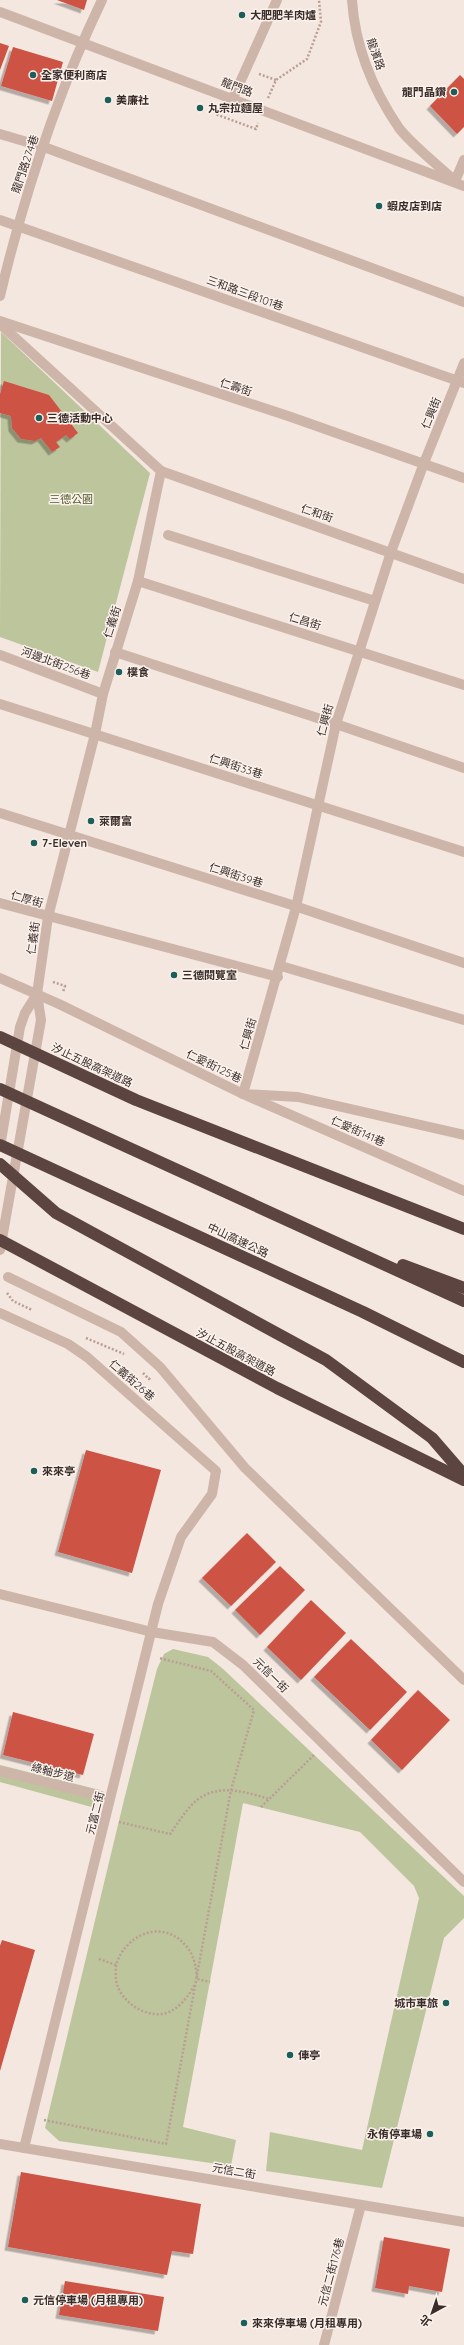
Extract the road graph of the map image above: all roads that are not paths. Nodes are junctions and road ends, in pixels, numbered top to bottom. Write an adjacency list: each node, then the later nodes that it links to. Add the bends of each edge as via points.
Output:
1 (102, 0): 5 (street, 龍門路274巷)
2 (277, 0): 6 (street)
3 (352, 0): 10 (street, 龍濱路, via 353,20 366,68 400,129)
4 (0, 12): 5 (street, 龍門路)
5 (82, 42): 6 (street, 龍門路); 8 (street, 龍門路274巷)
6 (233, 98): 10 (street, 龍門路)
7 (0, 134): 8 (street)
8 (44, 147): 12 (street, 龍門路274巷); 14 (street)
9 (464, 160): 10 (street)
10 (460, 184)
11 (0, 220): 12 (street, 三和路三段101巷)
12 (17, 225): 13 (street, 龍門路274巷); 18 (street, 三和路三段101巷)
13 (0, 296)
14 (464, 302)
15 (0, 321): 19 (street, 仁壽街)
16 (0, 324): 20 (street)
17 (464, 363): 18 (street, 仁興街)
18 (460, 382): 19 (street, 仁興街)
19 (424, 463): 21 (street, 仁壽街); 23 (street, 仁興街)
20 (161, 471): 23 (street, 仁和街); 25 (street, 仁義街)
21 (464, 478)
22 (168, 535): 26 (street)
23 (392, 552): 24 (street, 仁和街); 26 (street, 仁興街)
24 (464, 579)
25 (138, 581): 27 (street, 仁昌街); 28 (street, 仁義街)
26 (375, 602): 27 (street, 仁興街)
27 (359, 650): 30 (street, 仁昌街); 33 (street, 仁興街)
28 (115, 652): 31 (street, 仁義街); 33 (street)
29 (0, 655): 31 (street, 河邊北街256巷)
30 (464, 685)
31 (103, 694): 34 (street, 仁義街)
32 (0, 704): 34 (street, 仁興街33巷)
33 (336, 724): 35 (street); 36 (street, 仁興街)
34 (95, 734): 36 (street, 仁興街33巷); 38 (street, 仁義街)
35 (464, 768)
36 (318, 804): 39 (street, 仁興街33巷); 41 (street, 仁興街)
37 (0, 813): 38 (street, 仁興街39巷)
38 (68, 834): 41 (street, 仁興街39巷); 42 (street, 仁義街)
39 (464, 852)
40 (0, 904): 42 (street, 仁厚街)
41 (296, 907): 43 (street, 仁興街39巷); 44 (street, 仁興街)
42 (48, 917): 45 (street, 仁厚街); 47 (street, 仁義街)
43 (464, 963)
44 (281, 966): 45 (street, 仁興街); 48 (street)
45 (278, 977): 51 (street, 仁興街)
46 (0, 978): 47 (street, 仁愛街125巷)
47 (37, 994): 51 (street, 仁愛街125巷); 53 (street, 仁義街, via 20,1027); 59 (street, 仁義街, via 41,1020)
48 (464, 1020)
49 (0, 1036): 57 (highway, 汐止五股高架道路, via 136,1100)
50 (0, 1089): 56 (highway)
51 (243, 1094): 52 (street, 仁愛街125巷, via 298,1096); 55 (street, 仁愛街141巷)
52 (464, 1135)
53 (0, 1146): 64 (highway, 中山高速公路, via 71,1176)
54 (0, 1164): 65 (highway, via 56,1213 326,1360 432,1438)
55 (464, 1191)
56 (300, 1226): 61 (highway); 62 (highway)
57 (464, 1229)
58 (0, 1240): 66 (highway, 汐止五股高架道路, via 277,1388)
59 (0, 1250)
60 (8, 1278): 70 (street, via 121,1332 160,1367 245,1468)
61 (464, 1288)
62 (464, 1301)
63 (0, 1313): 67 (street, 仁義街26巷, via 68,1344 87,1357 216,1471)
64 (464, 1362)
65 (464, 1475)
66 (464, 1480)
67 (212, 1494): 69 (street, 元富二街, via 181,1537 168,1570)
68 (0, 1594): 69 (street, 元信一街)
69 (152, 1632): 73 (street, 元信一街, via 213,1642 243,1665); 75 (street, 元富二街)
70 (464, 1680)
71 (0, 1771): 72 (street, 綠軸步道)
72 (101, 1796)
73 (464, 1882)
74 (0, 2144): 75 (street, 元信二街)
75 (24, 2148): 76 (street, 元信二街)
76 (361, 2205): 77 (street, 元信二街); 78 (street, 元信二街176巷)
77 (464, 2222)
78 (324, 2345)

